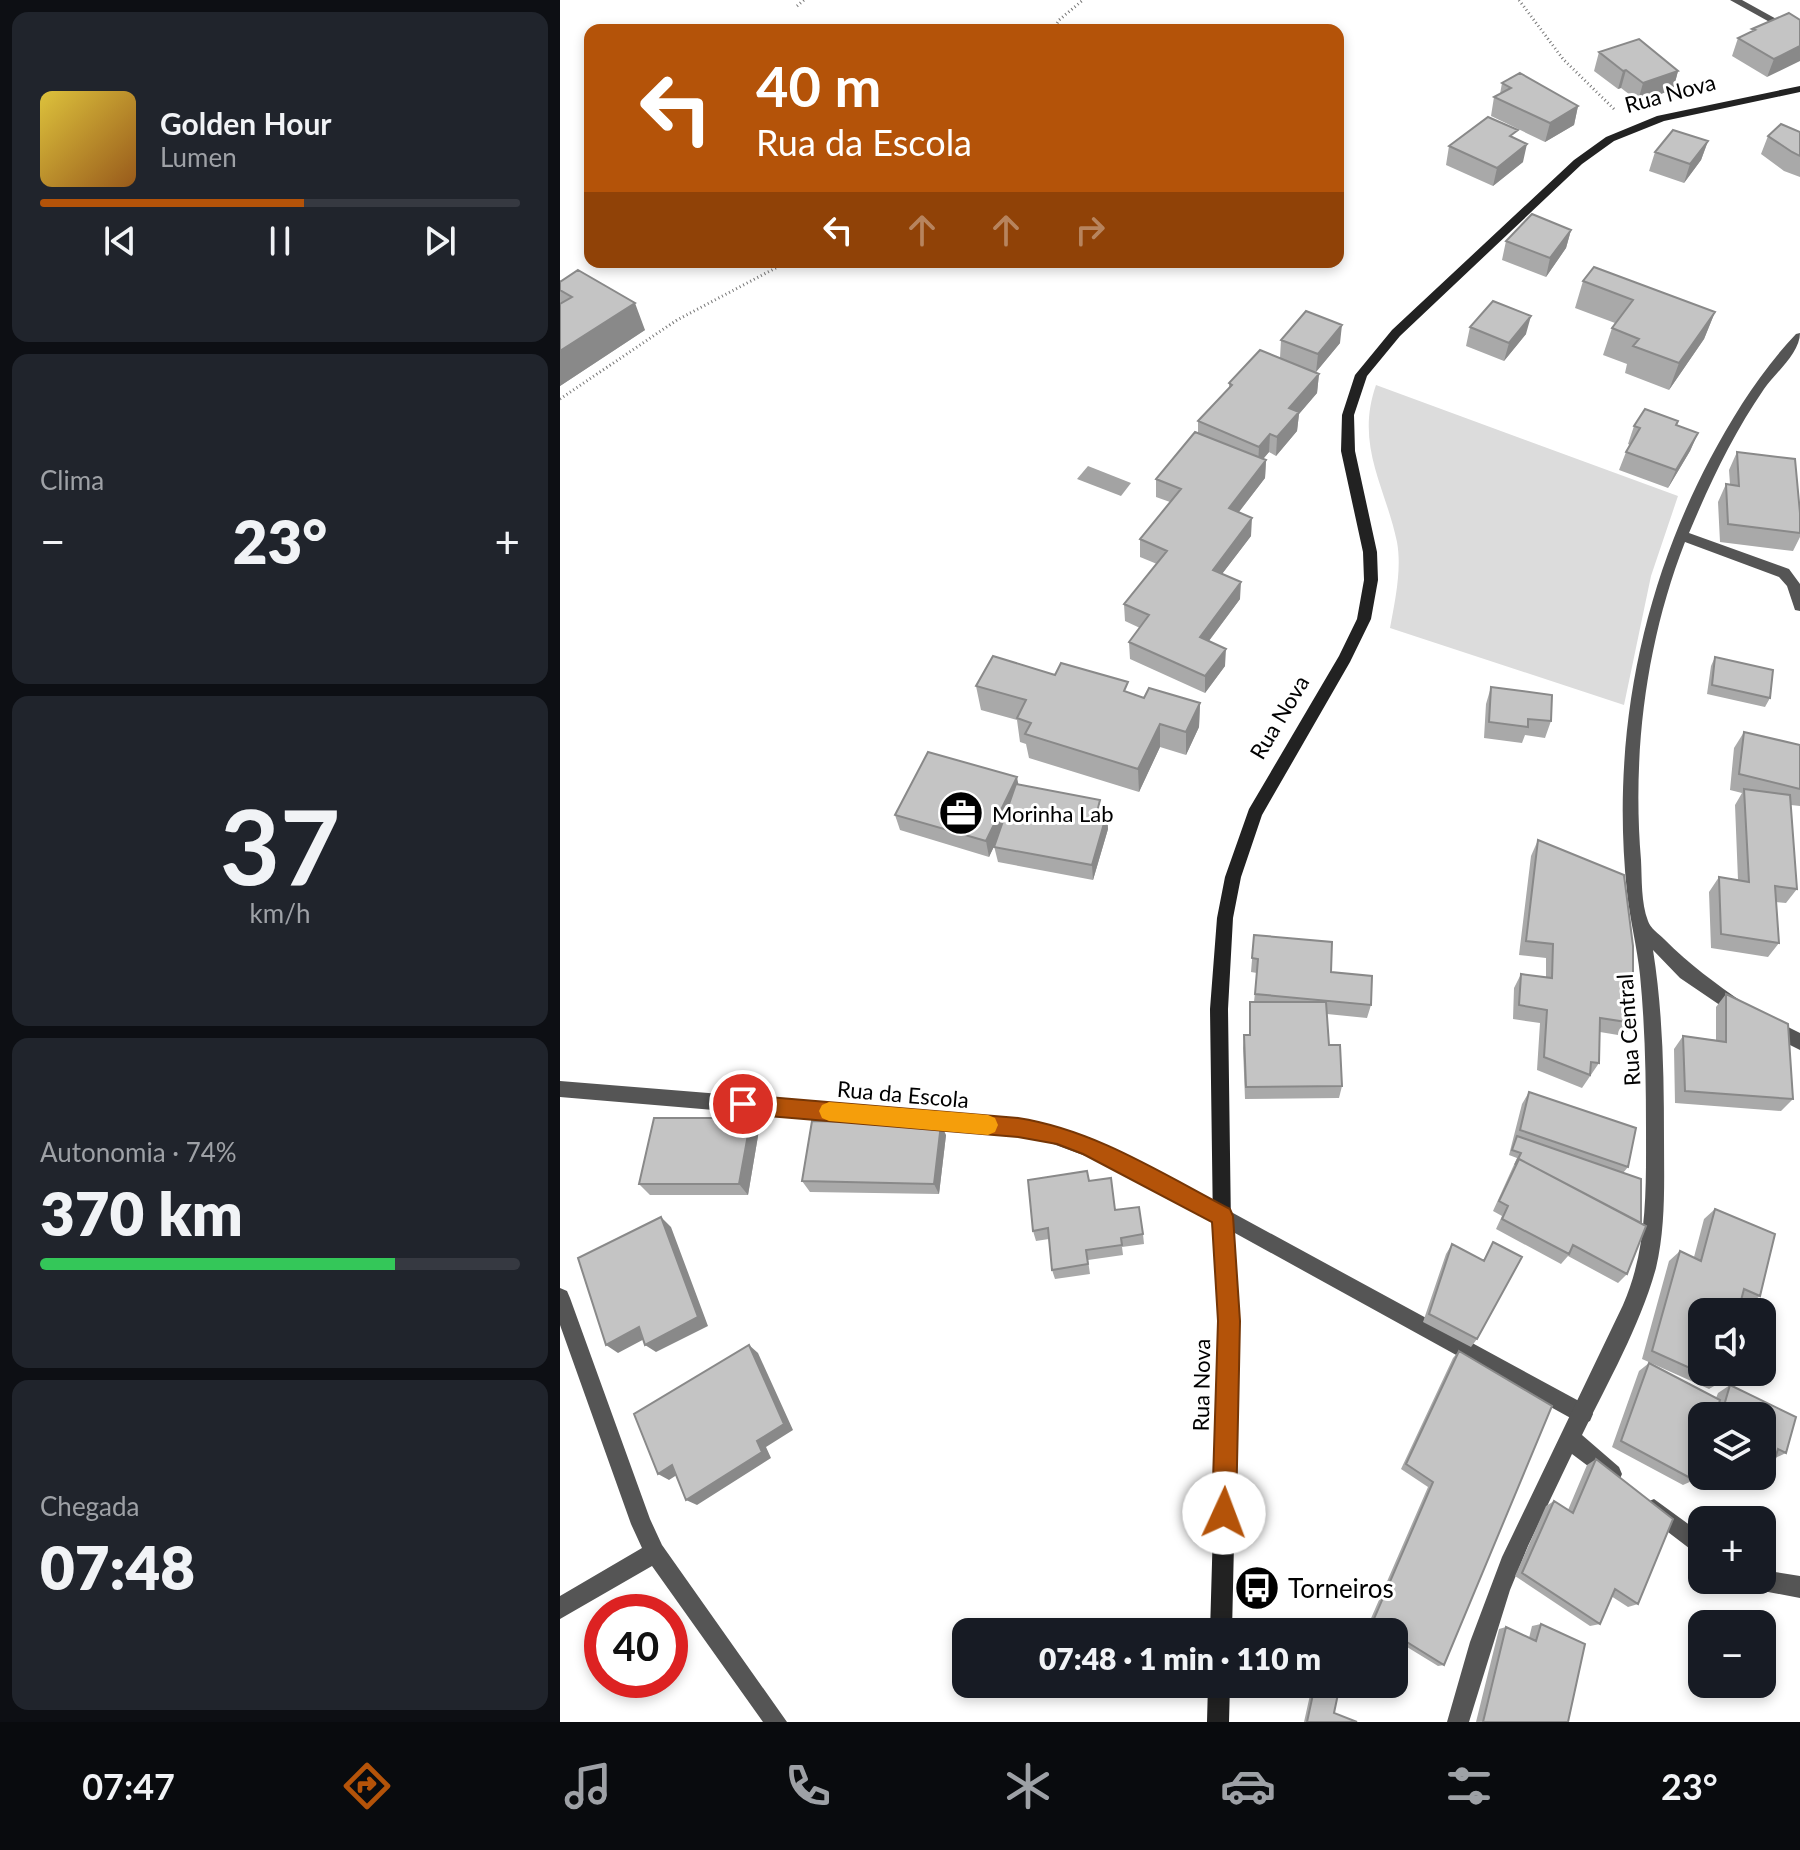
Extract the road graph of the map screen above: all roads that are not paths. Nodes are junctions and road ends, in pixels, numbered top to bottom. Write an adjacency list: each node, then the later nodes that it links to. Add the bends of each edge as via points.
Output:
1 (1735, 0): 2 (street)
2 (1800, 36)
3 (1800, 89): 10 (street, Rua Nova, via 1673,115 1633,128 1584,158 1375,355 1352,396 1348,442 1370,552 1370,593 1356,639 1255,814 1233,877 1219,987)
4 (1800, 337): 5 (street, Rua Central, via 1747,405 1710,468)
5 (1681, 535): 6 (street, via 1784,573); 7 (street, Rua Central, via 1651,628 1634,714 1631,819)
6 (1800, 606)
7 (1641, 927): 8 (street, via 1706,988); 12 (street, Rua Central, via 1652,1026 1652,1238 1631,1308)
8 (1800, 1042)
9 (560, 1089): 10 (street, Rua da Escola, via 1058,1134)
10 (1222, 1216): 12 (street, Rua da Escola); 19 (street, Rua Nova, via 1229,1321)
11 (560, 1298): 15 (street, via 623,1479)
12 (1583, 1414): 13 (street, Rua Central)
13 (1570, 1439): 14 (street); 23 (street, Rua Central, via 1493,1605)
14 (1688, 1536)
15 (655, 1552): 18 (street); 21 (street)
16 (1776, 1583): 17 (street)
17 (1800, 1587)
18 (560, 1608)
19 (1221, 1618)
20 (1219, 1698): 22 (street)
21 (776, 1722)
22 (1218, 1722)
23 (1458, 1722)

